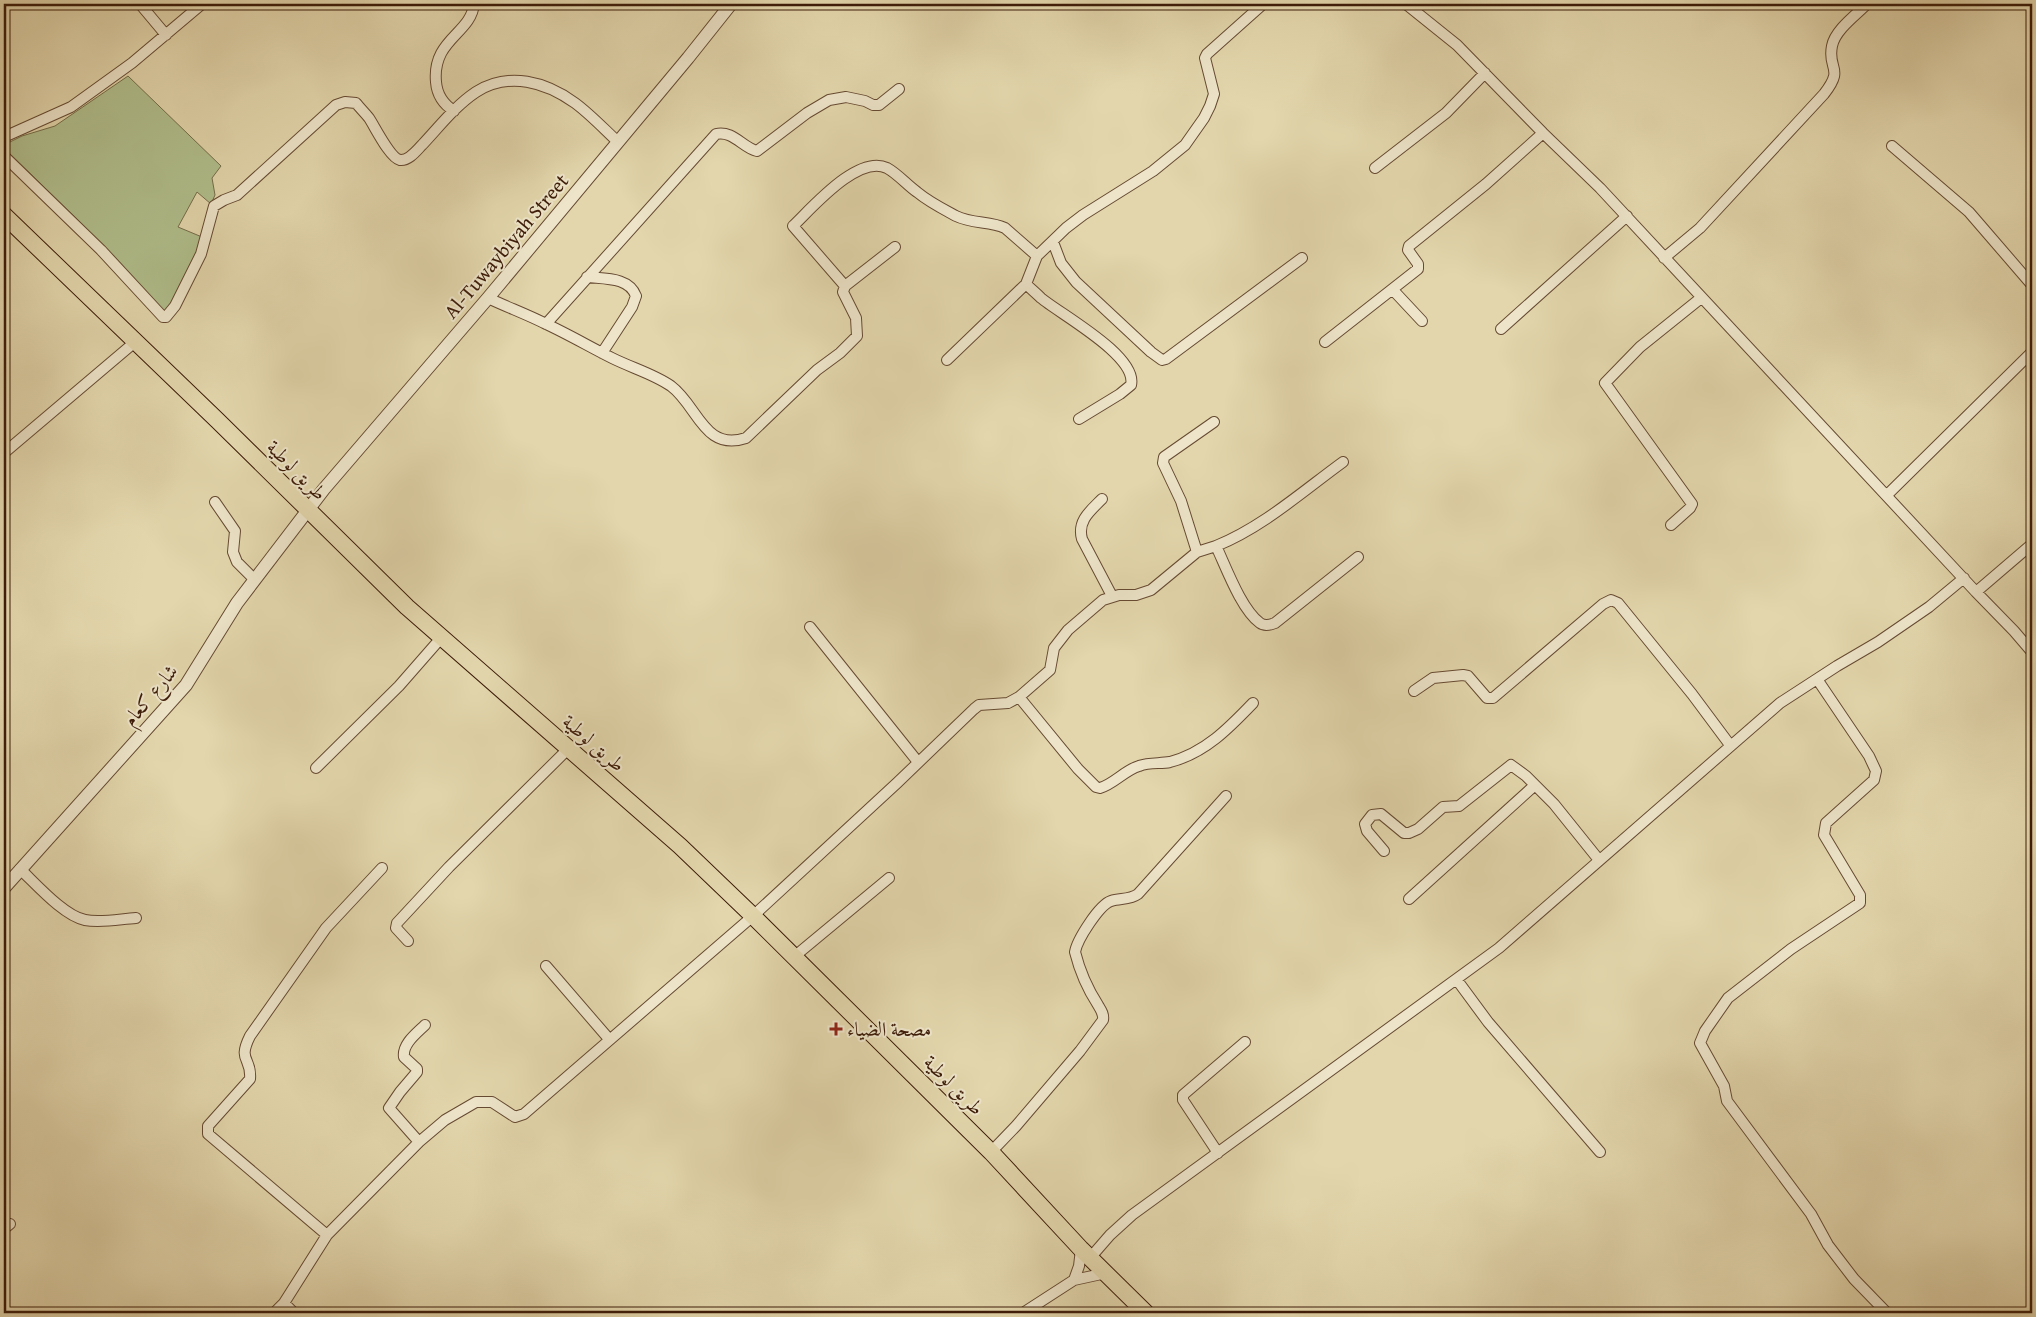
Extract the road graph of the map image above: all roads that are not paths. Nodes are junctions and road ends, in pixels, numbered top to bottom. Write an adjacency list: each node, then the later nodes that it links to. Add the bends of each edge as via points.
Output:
1 (140, 4): 8 (street)
2 (202, 4): 8 (street)
3 (474, 4): 11 (street, via 474,12 440,54 435,71 438,93 444,105)
4 (731, 4): 14 (street, Al-Tuwaybiyah Street)
5 (1263, 4): 20 (street, via 1207,54 1205,58 1214,94 1204,118 1185,145 1153,171 1082,215)
6 (1867, 4): 24 (street, via 1834,39 1831,49 1835,76 1824,94 1700,228)
7 (1411, 5): 9 (street)
8 (166, 35): 13 (street, via 71,107)
9 (1485, 73): 12 (street); 17 (street, via 1446,113)
10 (899, 89): 25 (street, via 879,105 846,97 829,100 757,151 735,137 716,134)
11 (454, 111): 14 (street, via 490,84 523,80 541,84 576,104); 16 (street, via 411,156 400,160 392,155 368,116 356,104 345,102 336,105 237,195 214,206 201,254 175,306 166,317)
12 (1543, 133): 19 (street); 29 (street, via 1409,246 1418,269)
13 (4, 137)
14 (618, 142): 30 (street, Al-Tuwaybiyah Street)
15 (1892, 146): 27 (street, via 1968,212)
16 (4, 156)
17 (1375, 168)
18 (4, 215): 35 (main road, طريق لوطية)
19 (1627, 216): 24 (street); 34 (street)
20 (1053, 242): 22 (street); 23 (street, via 1061,263 1076,282 1162,360)
21 (895, 247): 28 (street)
22 (1037, 256): 26 (street); 28 (street, via 1005,228 960,218 923,197 885,168 872,165 849,175 793,226)
23 (1302, 258)
24 (1664, 258): 31 (street)
25 (587, 277): 33 (street); 38 (street, via 624,282 633,288 636,296)
26 (1026, 284): 39 (street); 40 (street, via 1103,343 1126,365 1131,375 1131,385)
27 (2032, 285)
28 (845, 286): 38 (street, via 844,296 856,318 857,336 746,438 733,442 718,438 699,421 672,387)
29 (1392, 290): 32 (street); 36 (street)
30 (488, 298): 33 (street); 47 (street, Al-Tuwaybiyah Street)
31 (1701, 298): 44 (street); 48 (street, via 1640,347 1604,383 1692,504)
32 (1422, 320)
33 (546, 324): 38 (street)
34 (1501, 329)
35 (135, 342): 42 (street); 47 (main road, طريق لوطية)
36 (1325, 342)
37 (2032, 352): 44 (street)
38 (602, 353)
39 (947, 360)
40 (1079, 420)
41 (1214, 422): 51 (street, via 1164,457 1163,463 1181,501)
42 (4, 453)
43 (1343, 462): 50 (street, via 1270,515)
44 (1887, 495): 53 (street)
45 (1102, 499): 56 (street, via 1084,518 1080,532)
46 (215, 502): 54 (street, via 235,531 233,552 237,562)
47 (308, 511): 54 (street, شارع كعام); 58 (main road, طريق لوطية)
48 (1671, 525)
49 (2032, 544): 55 (street)
50 (1216, 546): 51 (street); 52 (street, via 1250,611 1265,625 1275,623)
51 (1197, 552): 56 (street, via 1151,590 1136,595)
52 (1358, 557)
53 (1964, 578): 55 (street); 60 (street, via 1878,642)
54 (254, 579): 73 (street, شارع كعام, via 186,685)
55 (1976, 592): 59 (street)
56 (1112, 596): 62 (street, via 1068,630 1054,648 1050,670)
57 (810, 627): 66 (street)
58 (441, 638): 65 (main road, طريق لوطية); 67 (street, via 399,686)
59 (2032, 652)
60 (1818, 678): 64 (street, via 1780,703); 99 (street, via 1876,771 1874,780 1826,823 1824,829 1824,835 1860,895 1860,903 1791,949 1728,998 1700,1043 1724,1086 1727,1101 1811,1214 1833,1252)
61 (1414, 691): 64 (street, via 1433,678 1463,675 1468,676 1487,698 1493,698 1611,600 1618,603)
62 (1019, 697): 63 (street, via 1078,769 1100,788 1138,766 1169,762 1204,748); 66 (street, via 1008,703 979,705)
63 (1253, 703)
64 (1730, 745): 71 (street)
65 (568, 749): 77 (main road, طريق لوطية, via 680,846); 79 (street, via 397,923 396,928)
66 (918, 762): 77 (street)
67 (316, 768)
68 (1534, 785): 70 (street, via 1511,764 1459,806 1443,807 1414,832 1404,833 1381,814 1372,816 1365,824 1366,829); 71 (street, via 1554,804); 76 (street)
69 (1226, 796): 87 (street, via 1138,894 1104,905 1087,927 1075,952 1089,992 1104,1014 1103,1020 1059,1076)
70 (1384, 851)
71 (1598, 860): 82 (street, via 1499,948)
72 (382, 868): 90 (street, via 326,928 250,1036 243,1048 244,1059 251,1070 250,1079 208,1126 208,1134)
73 (20, 869): 75 (street, شارع كعام); 78 (street, via 70,914 84,920)
74 (889, 878): 80 (street)
75 (4, 888)
76 (1409, 899)
77 (753, 916): 80 (main road, طريق لوطية); 84 (street)
78 (136, 918)
79 (408, 941)
80 (795, 956): 87 (main road, طريق لوطية)
81 (546, 966): 84 (street)
82 (1457, 980): 88 (street, via 1488,1022); 89 (street)
83 (425, 1025): 86 (street, via 409,1041 404,1052 405,1059 417,1072 390,1108)
84 (609, 1039): 86 (street, via 521,1116 515,1117 492,1102 476,1102)
85 (1245, 1042): 89 (street, via 1183,1095 1183,1100)
86 (419, 1142): 90 (street)
87 (991, 1152): 91 (main road, طريق لوطية)
88 (1600, 1152)
89 (1218, 1153): 91 (street, via 1132,1215)
90 (327, 1234): 94 (street)
91 (1086, 1253): 92 (main road, طريق لوطية); 93 (street)
92 (1106, 1273): 93 (street); 98 (main road, طريق لوطية)
93 (1074, 1280): 97 (street)
94 (284, 1303): 95 (street); 96 (street)
95 (274, 1313)
96 (294, 1313)
97 (1023, 1313)
98 (1146, 1313)
99 (1887, 1313)

